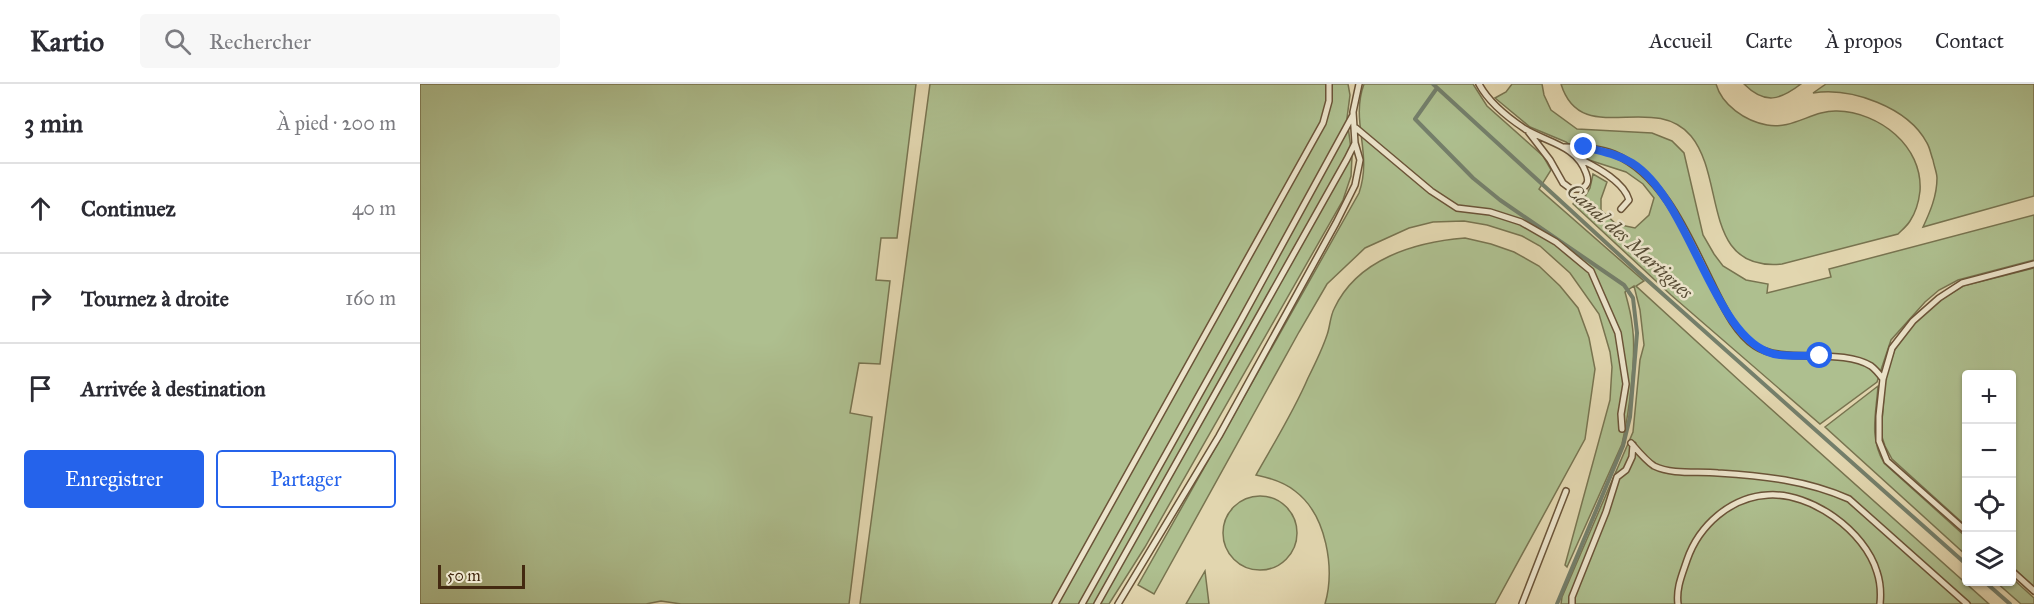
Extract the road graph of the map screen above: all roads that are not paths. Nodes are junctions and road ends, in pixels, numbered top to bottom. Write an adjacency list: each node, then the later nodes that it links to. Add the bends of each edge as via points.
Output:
1 (1329, 84): 18 (lane, via 1323,123)
2 (1359, 84): 4 (lane)
3 (1479, 84): 6 (lane, via 1502,112)
4 (1353, 115): 5 (lane); 19 (lane)
5 (1356, 128): 7 (lane); 13 (lane, via 1457,208 1490,212 1521,222 1556,242 1591,271 1618,333 1626,384)
6 (1527, 130): 8 (lane); 9 (lane, via 1563,183 1572,189 1582,189 1588,179)
7 (1355, 143): 20 (lane); 21 (lane, via 1360,159 1355,185 1336,223 1219,436)
8 (1564, 147): 9 (lane); 12 (lane, via 1612,153 1633,164 1655,184 1677,217 1731,320 1755,346 1774,354 1854,360 1871,366)
9 (1578, 158): 10 (lane, via 1595,166 1627,192 1629,200)
10 (1621, 209)
11 (2034, 264): 12 (lane, via 1962,283 1939,298 1913,321 1892,348)
12 (1883, 379): 15 (lane, via 1879,441 1887,461)
13 (1622, 429)
14 (1566, 491): 22 (lane)
15 (1962, 527)
16 (2016, 575): 17 (lane)
17 (2034, 591)
18 (1055, 604)
19 (1082, 604)
20 (1097, 604)
21 (1118, 604)
22 (1522, 604)
23 (1572, 604): 26 (lane, via 1617,477 1632,457 1632,444 1653,465 1674,472 1788,479 1849,500)
24 (1678, 604): 25 (lane, via 1676,593 1701,532 1720,512 1744,500 1768,495 1791,497 1812,505 1836,518 1855,535 1878,573)
25 (1880, 604)
26 (1967, 604)

